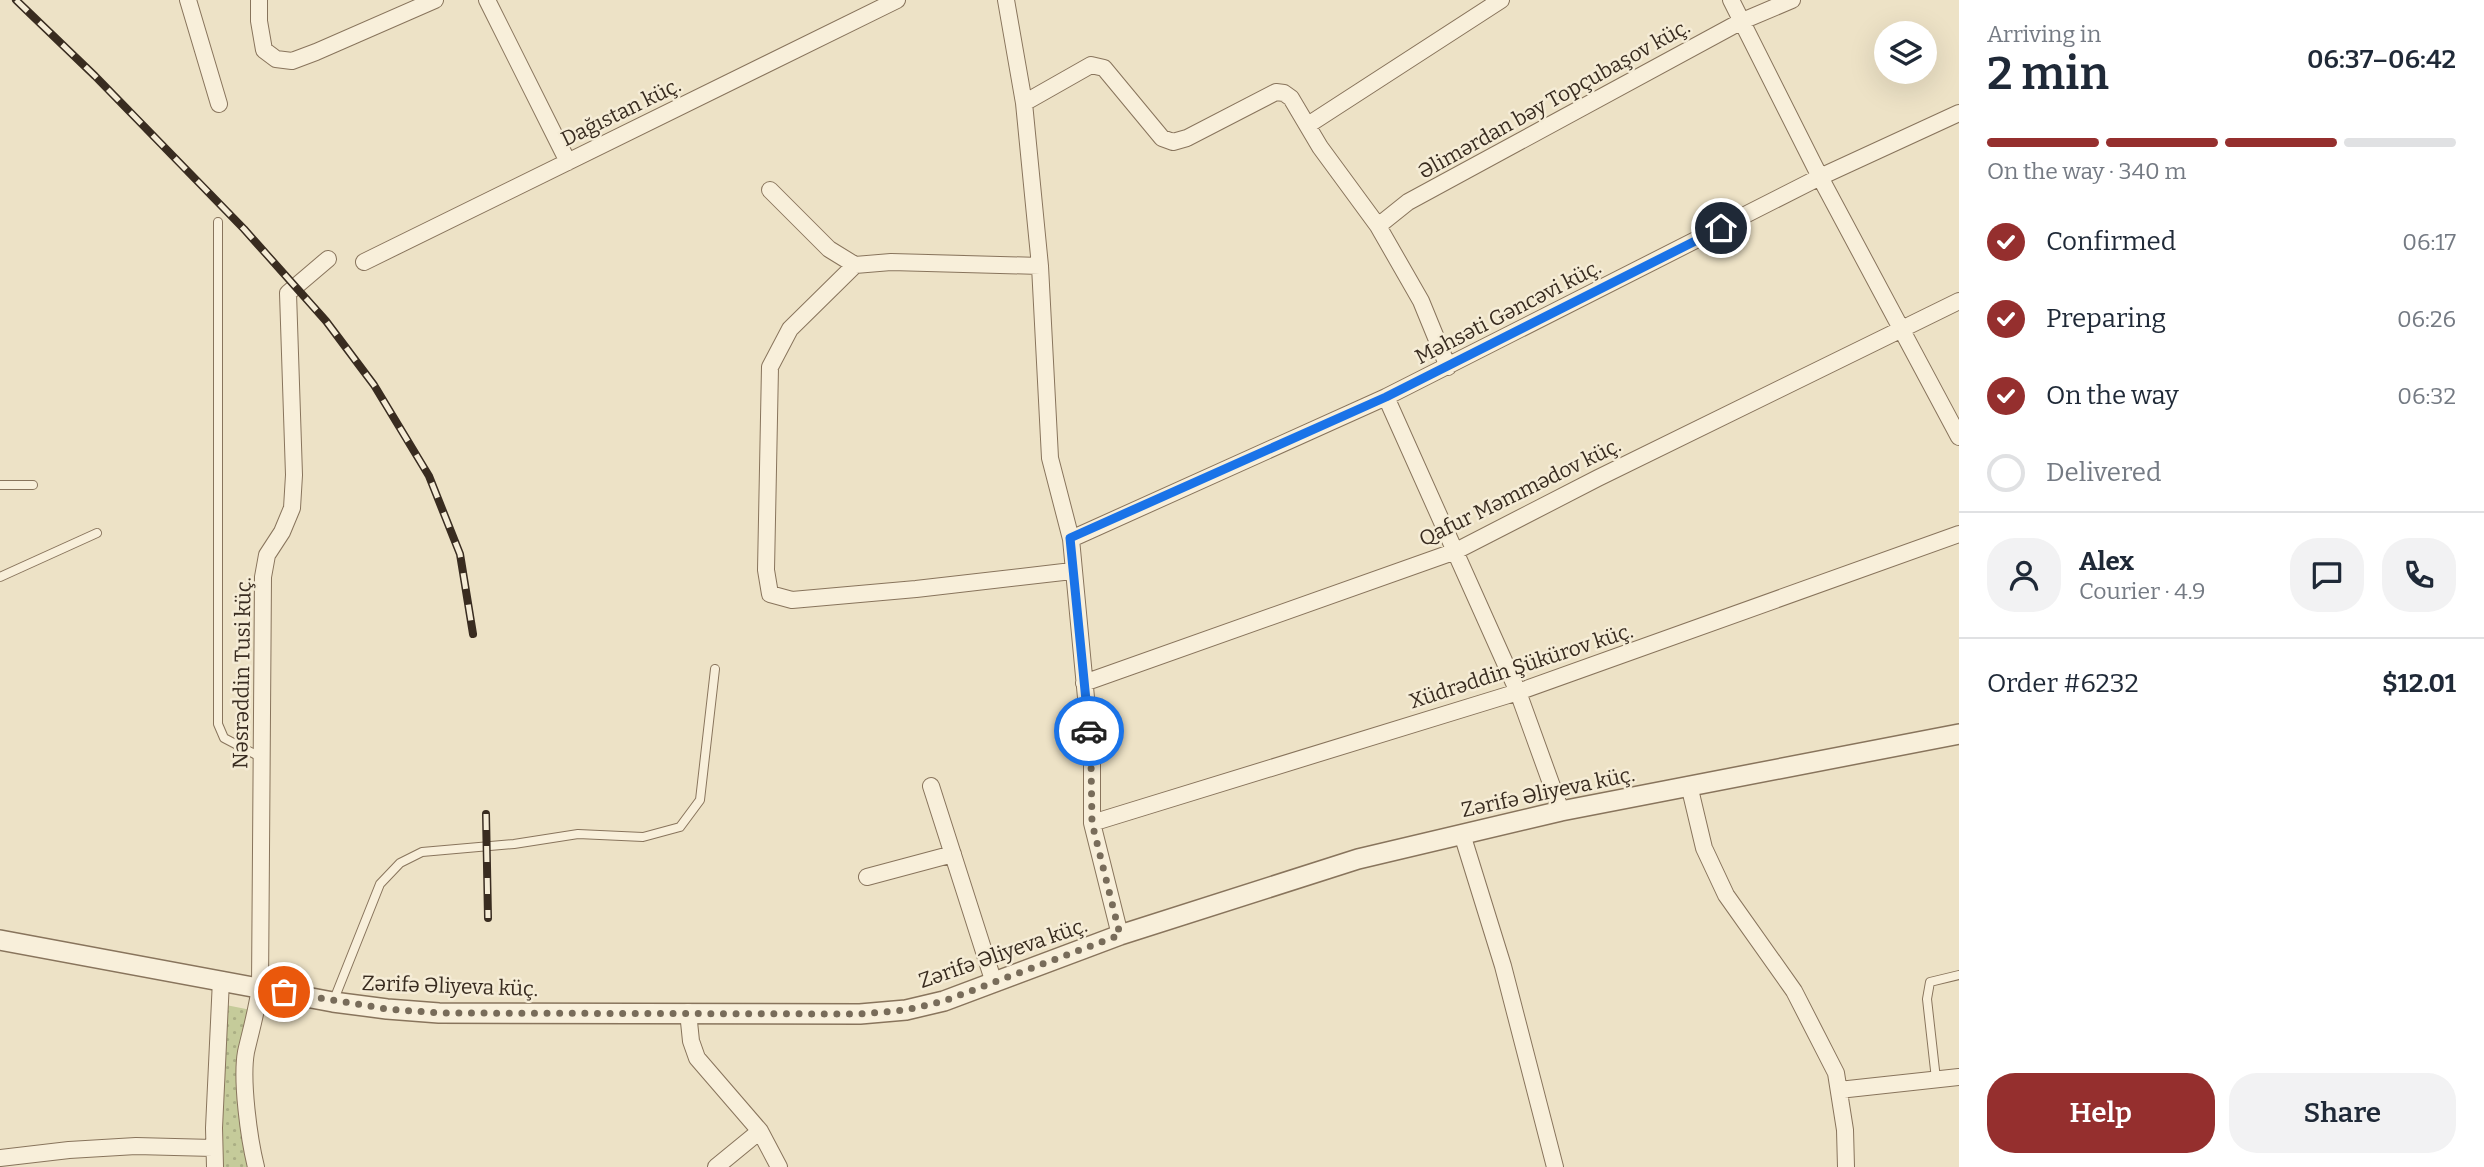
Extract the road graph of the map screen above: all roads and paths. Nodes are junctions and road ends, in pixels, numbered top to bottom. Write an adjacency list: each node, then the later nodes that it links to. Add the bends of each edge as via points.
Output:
1 (188, 0): 12 (street)
2 (259, 0): 3 (street, via 264,50 276,60 292,61)
3 (435, 0)
4 (487, 0): 15 (street)
5 (897, 0): 15 (street, Dağıstan küç.)
6 (1006, 0): 11 (street)
7 (1501, 0): 14 (street)
8 (1731, 0): 10 (street)
9 (1793, 0): 10 (street, Əlimərdan bəy Topçubaşov küç.)
10 (1740, 22): 16 (street); 19 (street, Əlimərdan bəy Topçubaşov küç., via 1408,202)
11 (1024, 103): 14 (street, via 1091,65 1104,68 1162,138 1172,142 1276,92 1291,99); 23 (street)
12 (219, 104)
13 (1959, 113): 16 (street, Məhsəti Gəncəvi küç.)
14 (1308, 125): 19 (street)
15 (568, 162): 21 (street, Dağıstan küç.)
16 (1820, 177): 25 (street); 26 (street, Məhsəti Gəncəvi küç.)
17 (770, 190): 22 (street, via 829,249)
18 (218, 222): 41 (lane, via 218,724 224,738)
19 (1378, 226): 26 (street, via 1421,301)
20 (328, 259): 41 (street, Nəsrəddin Tusi küç., via 288,293 286,300 292,508 267,555 263,577)
21 (364, 262)
22 (855, 265): 23 (street); 35 (street, via 790,329 770,366 766,570 770,594 792,600)
23 (1040, 266): 33 (street, via 1050,458)
24 (1959, 301): 25 (street, Qafur Məmmədov küç.)
25 (1902, 328): 28 (street); 34 (street, Qafur Məmmədov küç.)
26 (1448, 367): 27 (street, Məhsəti Gəncəvi küç.)
27 (1386, 397): 33 (street, Məhsəti Gəncəvi küç.); 34 (street)
28 (1959, 437)
29 (0, 485): 30 (lane)
30 (33, 485)
31 (97, 533): 36 (lane)
32 (1959, 534): 39 (street, Xüdrəddin Şükürov küç.)
33 (1070, 538): 35 (street)
34 (1455, 551): 38 (street, Qafur Məmmədov küç.); 39 (street)
35 (1072, 571): 38 (street)
36 (0, 577)
37 (715, 669): 55 (lane, via 700,800 680,827 643,837 578,834 422,852 400,863 380,884)
38 (1084, 683): 45 (street)
39 (1518, 692): 44 (street); 45 (street, Xüdrəddin Şükürov küç.)
40 (1959, 734): 42 (street, Zərifə Əliyeva küç.)
41 (262, 758): 54 (street, Nəsrəddin Tusi küç.)
42 (1689, 785): 44 (street, Zərifə Əliyeva küç.); 59 (street, via 1704,848 1726,895 1794,991 1836,1073)
43 (930, 786): 47 (street)
44 (1560, 811): 46 (street, Zərifə Əliyeva küç.)
45 (1092, 823): 49 (street)
46 (1462, 834): 49 (street, Zərifə Əliyeva küç., via 1357,859); 67 (street, via 1503,966)
47 (953, 854): 48 (street); 53 (street)
48 (867, 877)
49 (1120, 935): 53 (street, Zərifə Əliyeva küç.)
50 (0, 940): 52 (street, Zərifə Əliyeva küç.)
51 (1959, 975): 58 (lane, via 1930,982 1927,999)
52 (221, 980): 54 (street, Zərifə Əliyeva küç.); 61 (street)
53 (994, 983): 56 (street, Zərifə Əliyeva küç., via 906,1010)
54 (260, 987): 55 (street, Zərifə Əliyeva küç.); 64 (street, Nəsrəddin Tusi küç., via 244,1079)
55 (333, 1002): 56 (street, Zərifə Əliyeva küç., via 439,1013)
56 (688, 1012): 60 (street, via 697,1058)
57 (1959, 1077): 58 (street)
58 (1937, 1079): 59 (street)
59 (1839, 1090): 68 (street)
60 (760, 1131): 65 (street); 66 (street)
61 (213, 1148): 62 (street, via 136,1146); 63 (street)
62 (0, 1158)
63 (215, 1167)
64 (256, 1167)
65 (716, 1167)
66 (779, 1167)
67 (1556, 1167)
68 (1846, 1167)

